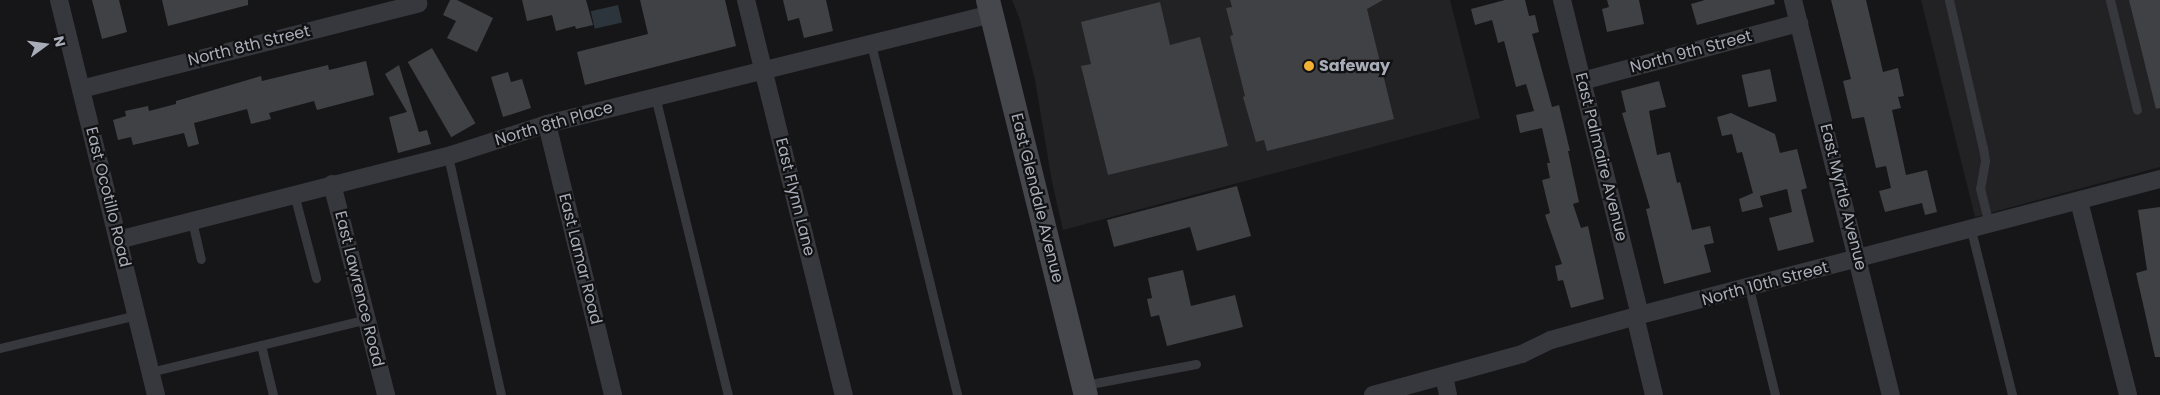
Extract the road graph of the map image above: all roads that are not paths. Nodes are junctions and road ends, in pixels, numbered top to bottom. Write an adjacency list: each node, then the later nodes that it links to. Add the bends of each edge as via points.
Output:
1 (59, 0): 13 (street, East Ocotillo Road)
2 (746, 0): 11 (street, East Flynn Lane)
3 (1562, 0): 12 (street, East Palmaire Avenue)
4 (1793, 0): 9 (street, East Myrtle Avenue)
5 (1950, 0): 23 (lane, via 1983,148 1985,161 1980,188)
6 (2110, 0): 15 (lane)
7 (418, 4): 13 (street, North 8th Street)
8 (989, 7): 10 (street, North 8th Place); 38 (main road, East Glendale Avenue)
9 (1799, 22): 12 (street, North 9th Street); 27 (street, East Myrtle Avenue)
10 (871, 44): 11 (street, North 8th Place); 46 (lane)
11 (764, 71): 14 (street, North 8th Place); 45 (street, East Flynn Lane)
12 (1582, 80): 31 (street, East Palmaire Avenue)
13 (81, 89): 25 (street, East Ocotillo Road)
14 (655, 96): 16 (street, North 8th Place); 44 (lane)
15 (2137, 110)
16 (547, 124): 17 (street, North 8th Place); 43 (street, East Lamar Road)
17 (448, 156): 19 (street, North 8th Place); 42 (lane)
18 (2160, 179): 21 (street, North 10th Street)
19 (332, 184): 20 (street, North 8th Place); 32 (street, East Lawrence Road)
20 (294, 194): 22 (street, North 8th Place); 28 (lane)
21 (2079, 201): 23 (street, North 10th Street); 53 (street)
22 (192, 221): 25 (street, North 8th Place); 26 (lane)
23 (1989, 225): 24 (street, North 10th Street)
24 (1971, 230): 27 (street, North 10th Street); 52 (lane)
25 (118, 240): 30 (street, East Ocotillo Road)
26 (201, 258)
27 (1859, 259): 29 (street, North 10th Street); 51 (street, East Myrtle Avenue)
28 (316, 278)
29 (1749, 288): 31 (street, North 10th Street); 50 (lane)
30 (136, 315): 34 (lane); 36 (street, East Ocotillo Road)
31 (1638, 316): 37 (street, North 10th Street, via 1551,340 1522,354); 49 (street, East Palmaire Avenue)
32 (367, 319): 33 (lane); 41 (street, East Lawrence Road)
33 (261, 345): 36 (lane); 40 (lane)
34 (0, 348)
35 (1196, 364): 38 (lane, via 1108,379)
36 (150, 372): 39 (street, East Ocotillo Road)
37 (1444, 376): 47 (street, North 10th Street); 48 (street)
38 (1084, 390)
39 (156, 395)
40 (273, 395)
41 (386, 395)
42 (501, 395)
43 (613, 395)
44 (728, 395)
45 (844, 395)
46 (957, 395)
47 (1373, 395)
48 (1448, 395)
49 (1654, 395)
50 (1775, 395)
51 (1890, 395)
52 (2012, 395)
53 (2128, 395)

